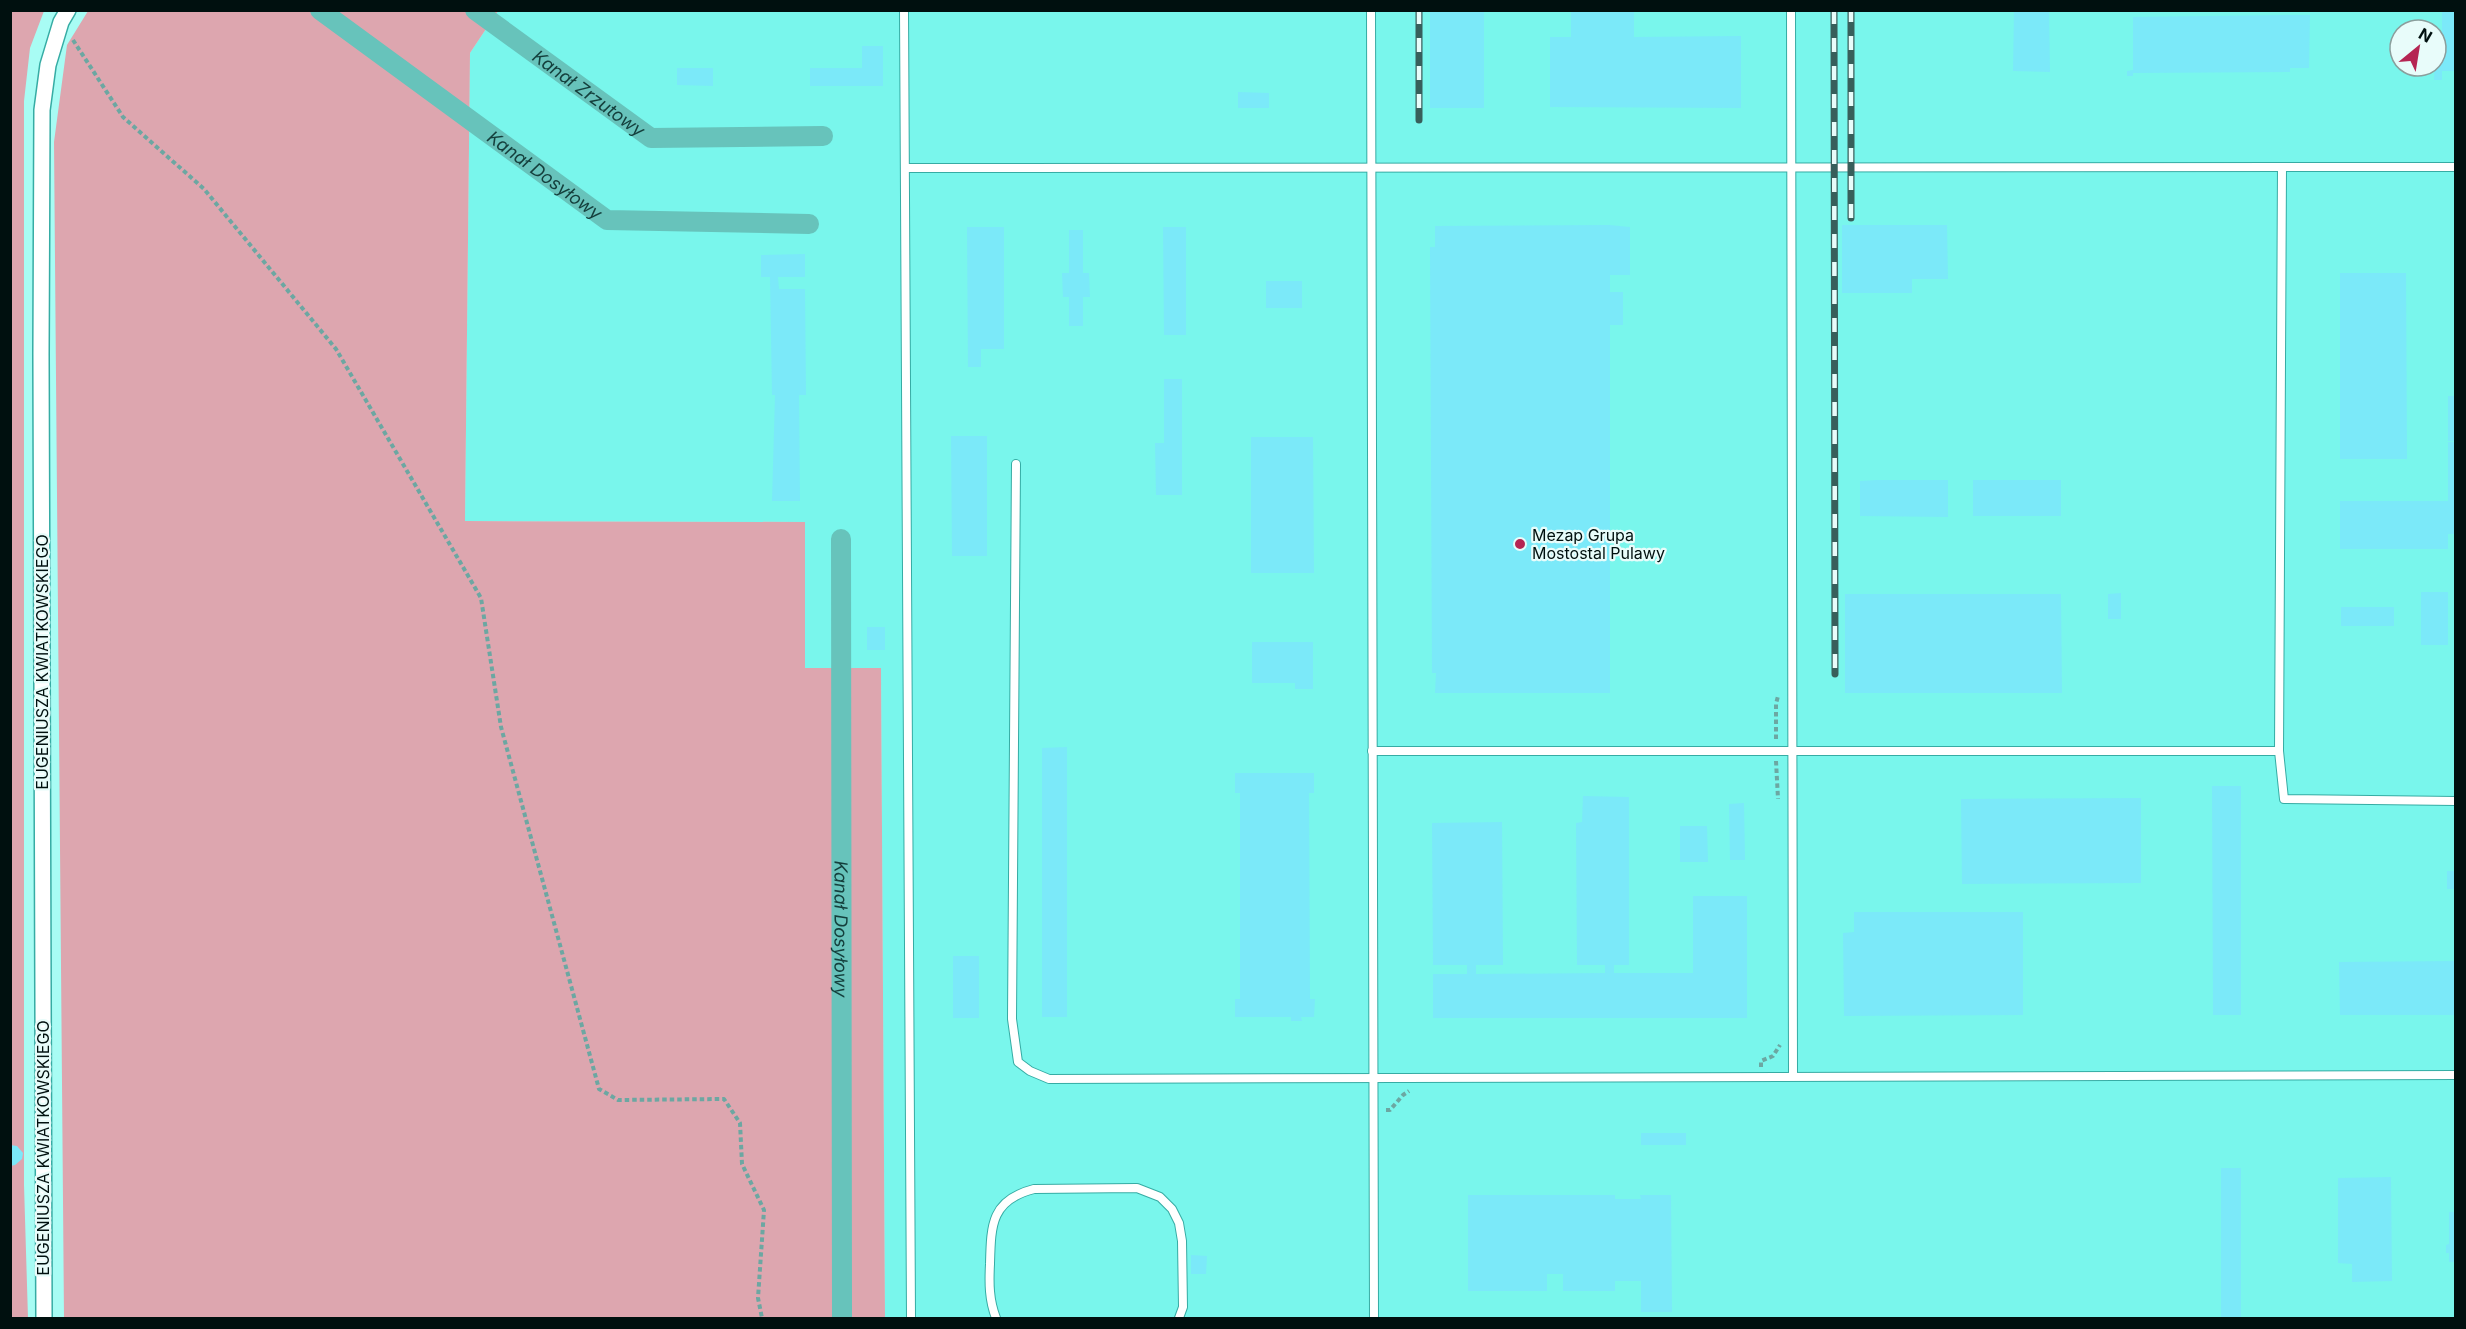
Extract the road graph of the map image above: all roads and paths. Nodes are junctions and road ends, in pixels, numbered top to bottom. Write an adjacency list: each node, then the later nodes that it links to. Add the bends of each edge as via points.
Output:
1 (904, 10): 8 (lane)
2 (1371, 10): 9 (lane)
3 (1791, 10): 5 (lane)
4 (65, 16): 18 (street, EUGENIUSZA KWIATKOWSKIEGO, via 48,65 42,110); 19 (path, via 123,117 204,189 336,349 481,598 501,727 599,1089 618,1100 724,1099 740,1123 742,1164 764,1210 758,1298)
5 (1791, 166): 6 (lane); 9 (lane); 11 (lane)
6 (2282, 167): 7 (lane); 13 (lane)
7 (2456, 167)
8 (905, 168): 9 (lane); 20 (lane)
9 (1371, 168): 12 (lane)
10 (1016, 464): 17 (lane, via 1012,1019 1018,1062 1049,1079)
11 (1793, 750): 12 (lane); 13 (lane); 15 (lane)
12 (1372, 751): 17 (lane)
13 (2279, 751): 14 (lane, via 2284,799)
14 (2456, 801)
15 (1793, 1075): 16 (lane); 17 (lane)
16 (2456, 1075)
17 (1373, 1078): 23 (lane)
18 (44, 1318)
19 (762, 1318)
20 (911, 1318)
21 (996, 1318): 22 (lane, via 989,1285 991,1228 1005,1202 1017,1193 1034,1189 1137,1188 1160,1197 1179,1224 1183,1307)
22 (1179, 1318)
23 (1374, 1318)

